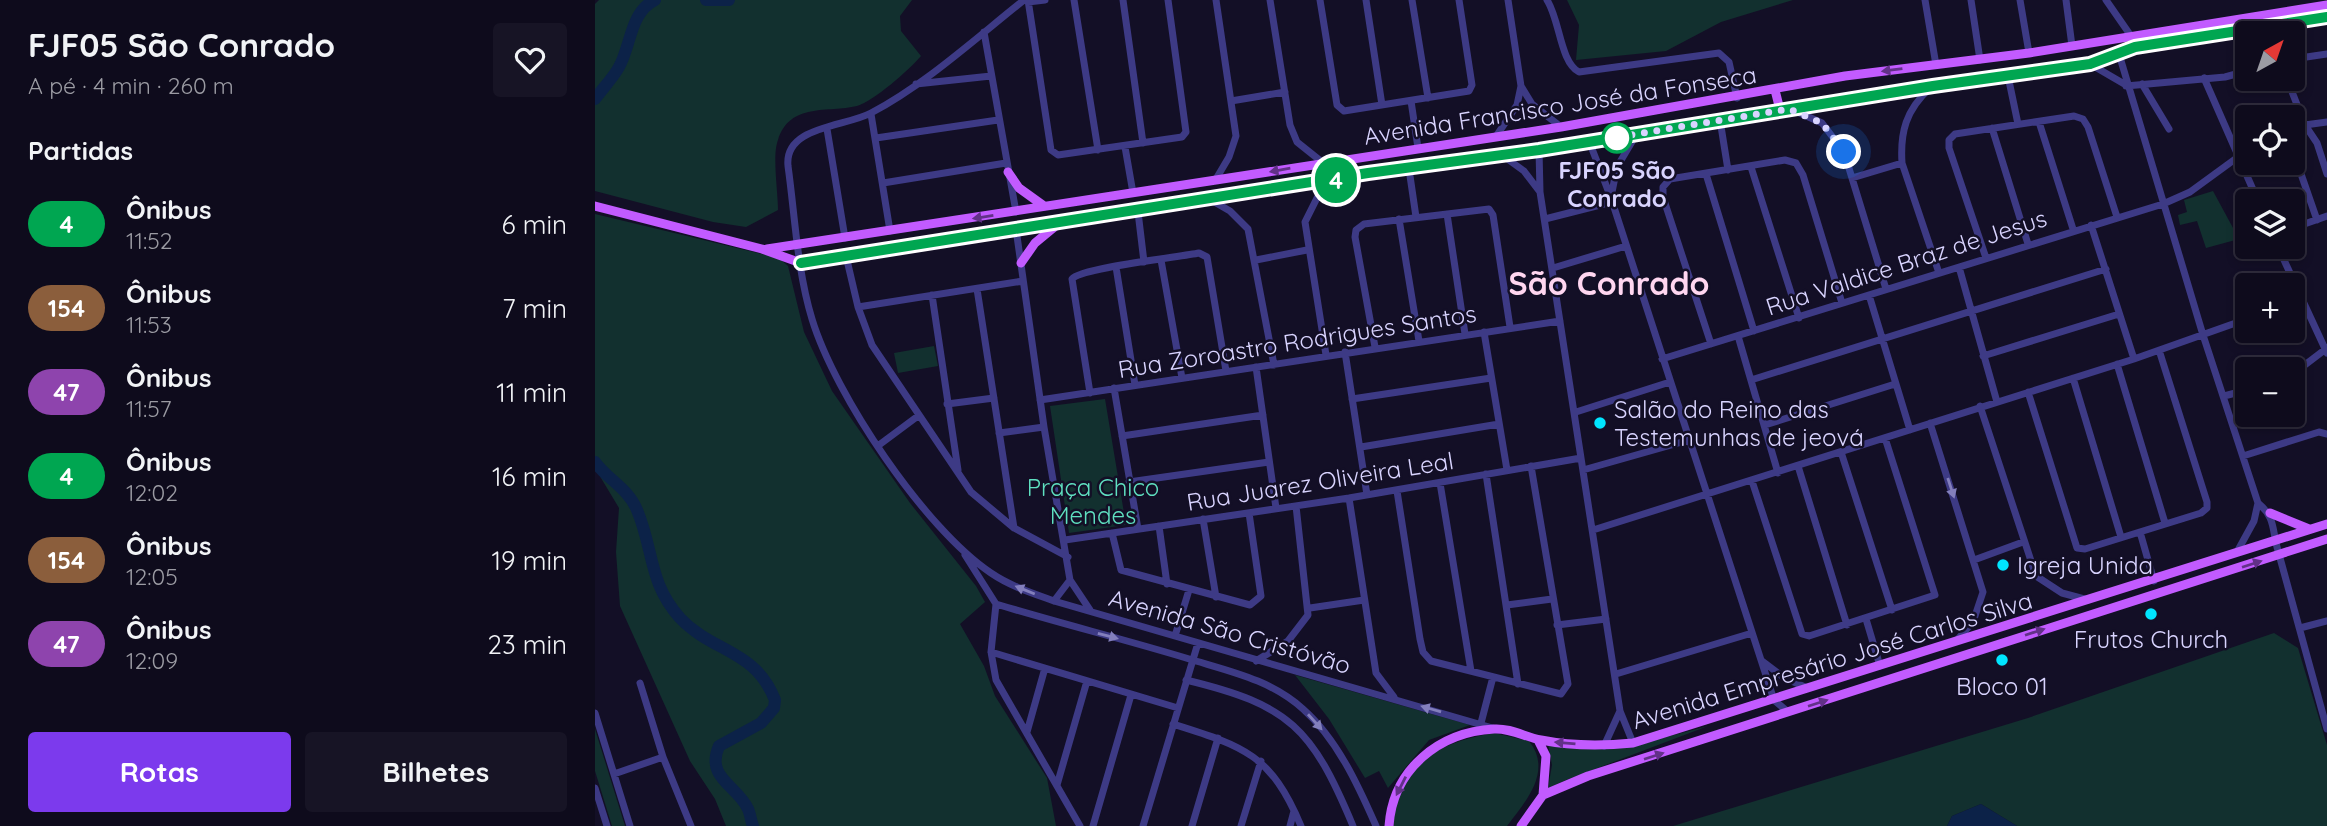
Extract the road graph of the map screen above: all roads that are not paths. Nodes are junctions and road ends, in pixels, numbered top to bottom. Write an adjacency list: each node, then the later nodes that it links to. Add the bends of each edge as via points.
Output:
1 (1045, 0): 18 (street)
2 (1074, 0): 66 (street)
3 (1123, 0): 63 (street)
4 (1168, 0): 63 (street, via 1187,131 1182,137)
5 (1216, 0): 45 (street)
6 (1270, 0): 41 (street)
7 (1320, 0): 46 (street, via 1338,107 1352,111)
8 (1366, 0): 46 (street)
9 (1412, 0): 42 (street)
10 (1459, 0): 42 (street, via 1471,88 1466,93)
11 (1507, 0): 38 (street)
12 (1547, 0): 43 (street, via 1568,61 1579,72 1719,53 1729,62)
13 (1926, 0): 30 (street)
14 (1971, 0): 28 (street)
15 (2019, 0): 24 (street)
16 (2066, 0): 23 (street)
17 (2106, 0): 22 (street)
18 (1027, 1): 21 (street); 66 (street, via 1052,152)
19 (2327, 5): 22 (main road, Avenida Francisco José da Fonseca)
20 (2327, 17): 25 (main road, Avenida Francisco José da Fonseca, via 2177,39)
21 (984, 32): 32 (street); 35 (street)
22 (2130, 36): 23 (main road, Avenida Francisco José da Fonseca)
23 (2072, 46): 24 (main road, Avenida Francisco José da Fonseca)
24 (2029, 53): 28 (main road, Avenida Francisco José da Fonseca)
25 (2119, 54): 29 (main road, Avenida Francisco José da Fonseca); 37 (street)
26 (2327, 54): 27 (street)
27 (2305, 57)
28 (1980, 60): 30 (main road, Avenida Francisco José da Fonseca)
29 (2090, 64): 33 (main road, Avenida Francisco José da Fonseca); 37 (street)
30 (1936, 65): 40 (main road, Avenida Francisco José da Fonseca, one-way to 40)
31 (2235, 73): 34 (street)
32 (991, 76): 35 (street); 49 (street)
33 (2008, 76): 39 (main road, Avenida Francisco José da Fonseca); 53 (street)
34 (2204, 78): 36 (street); 68 (street)
35 (915, 84): 48 (street)
36 (2142, 84): 37 (street); 57 (street)
37 (2126, 85): 94 (street)
38 (1521, 86): 55 (street, via 1532,104); 59 (street, via 1517,105)
39 (1933, 86): 47 (main road, Avenida Francisco José da Fonseca); 74 (street, via 1918,99 1905,122)
40 (1775, 90): 43 (main road, Avenida Francisco José da Fonseca); 47 (main road)
41 (1285, 92): 45 (street); 73 (street, via 1294,137)
42 (1428, 98): 44 (street)
43 (1737, 98): 55 (main road, Avenida Francisco José da Fonseca)
44 (1411, 101): 46 (street); 65 (street)
45 (1231, 102): 86 (street, via 1235,141)
46 (1382, 105)
47 (1784, 109): 50 (main road, Avenida Francisco José da Fonseca); 84 (street, via 1822,123 1831,132 1844,152)
48 (871, 114): 58 (street); 61 (street)
49 (998, 120): 61 (street); 76 (street)
50 (1720, 120): 60 (main road, Avenida Francisco José da Fonseca); 78 (street)
51 (2039, 122): 53 (street); 103 (street, via 2074,116 2083,119); 112 (street)
52 (2327, 122): 54 (street)
53 (2018, 124): 56 (street)
54 (2305, 125): 82 (street, via 2317,143)
55 (1561, 127): 59 (main road, Avenida Francisco José da Fonseca)
56 (1992, 128): 115 (street); 121 (street, via 1961,132 1949,140)
57 (2169, 128)
58 (827, 129): 114 (street); 116 (street, via 801,136 788,152)
59 (1497, 135): 65 (main road, Avenida Francisco José da Fonseca)
60 (1636, 135): 62 (main road, Avenida Francisco José da Fonseca); 92 (street, via 1617,167)
61 (876, 138): 87 (street)
62 (1589, 141): 67 (main road, Avenida Francisco José da Fonseca); 92 (street)
63 (1143, 143): 64 (street)
64 (1125, 147): 66 (street); 89 (street)
65 (1417, 148): 69 (main road, Avenida Francisco José da Fonseca)
66 (1098, 150)
67 (1539, 150): 70 (main road, Avenida Francisco José da Fonseca); 88 (street)
68 (2235, 150)
69 (1385, 155): 71 (main road, Avenida Francisco José da Fonseca); 79 (main road)
70 (1502, 155): 77 (main road, Avenida Francisco José da Fonseca); 88 (street, via 1524,171)
71 (1371, 156): 73 (main road, Avenida Francisco José da Fonseca); 80 (main road, via 1376,166)
72 (2235, 159): 94 (street, Rua Valdice Braz de Jesus, via 2195,189)
73 (1322, 162): 86 (main road, Avenida Francisco José da Fonseca, one-way to 86)
74 (1902, 163): 84 (street); 132 (street)
75 (1751, 167): 78 (street); 138 (street, via 1785,160 1799,166); 142 (street)
76 (1007, 168): 87 (street); 96 (main road, via 1019,188); 97 (street)
77 (1409, 169): 79 (main road, Avenida Francisco José da Fonseca); 102 (street)
78 (1728, 170): 81 (street)
79 (1387, 172): 80 (main road, Avenida Francisco José da Fonseca)
80 (1368, 173): 85 (main road, Avenida Francisco José da Fonseca)
81 (1706, 174): 146 (street); 153 (street, via 1670,179 1662,190)
82 (2327, 174)
83 (2301, 175): 107 (street)
84 (1852, 178): 135 (street)
85 (1337, 179): 91 (main road, Avenida Francisco José da Fonseca); 119 (street, via 1310,209 1305,222)
86 (1216, 180): 89 (main road, Avenida Francisco José da Fonseca)
87 (883, 183): 113 (street)
88 (1540, 192): 106 (street)
89 (1133, 193): 90 (main road, Avenida Francisco José da Fonseca)
90 (1096, 199): 93 (main road, Avenida Francisco José da Fonseca); 101 (main road, via 1090,210)
91 (1211, 200): 98 (main road, Avenida Francisco José da Fonseca); 124 (street, via 1247,227)
92 (1612, 200): 106 (street); 117 (street)
93 (1079, 201): 96 (main road, Avenida Francisco José da Fonseca); 104 (main road)
94 (2163, 204): 103 (street, Rua Valdice Braz de Jesus); 149 (street)
95 (595, 206): 118 (main road)
96 (1044, 206): 97 (main road, Avenida Francisco José da Fonseca)
97 (1016, 212): 113 (main road, Avenida Francisco José da Fonseca, one-way to 113)
98 (1138, 212): 101 (main road, Avenida Francisco José da Fonseca); 125 (street)
99 (1447, 214): 102 (street); 145 (street, via 1485,208 1492,212); 148 (street)
100 (2327, 216): 107 (street)
101 (1095, 217): 104 (main road, Avenida Francisco José da Fonseca)
102 (1416, 217): 105 (street)
103 (2117, 217): 110 (street, Rua Valdice Braz de Jesus)
104 (1082, 219): 108 (main road, Avenida Francisco José da Fonseca)
105 (1399, 219): 151 (street); 154 (street, via 1364,224 1355,234)
106 (1545, 219): 130 (street)
107 (2317, 220): 109 (street)
108 (1062, 222): 111 (main road, Avenida Francisco José da Fonseca); 127 (main road, via 1035,243)
109 (2305, 224)
110 (2091, 225): 112 (street, Rua Valdice Braz de Jesus); 131 (street)
111 (1016, 229): 120 (main road, Avenida Francisco José da Fonseca); 127 (street)
112 (2073, 229): 115 (street, Rua Valdice Braz de Jesus)
113 (890, 231): 114 (main road, Avenida Francisco José da Fonseca)
114 (845, 238): 116 (main road, Avenida Francisco José da Fonseca)
115 (2028, 244): 121 (street, Rua Valdice Braz de Jesus)
116 (799, 246): 118 (main road, Avenida Francisco José da Fonseca); 126 (street)
117 (1626, 246): 130 (street); 160 (street)
118 (762, 249): 126 (main road)
119 (1307, 250): 124 (street); 158 (street)
120 (846, 256): 126 (main road, Avenida Francisco José da Fonseca); 139 (street)
121 (1986, 258): 129 (street, Rua Valdice Braz de Jesus)
122 (2284, 259): 156 (street)
123 (1161, 260): 125 (street); 166 (street, via 1199,253 1207,257); 167 (street)
124 (1257, 260): 163 (street)
125 (1144, 262): 128 (street)
126 (801, 263): 198 (street, via 811,317 828,364)
127 (1021, 263): 133 (street)
128 (1116, 267): 173 (street); 176 (street, via 1076,274 1072,279)
129 (1959, 267): 132 (street, Rua Valdice Braz de Jesus); 140 (street)
130 (1553, 268): 143 (street)
131 (2106, 269): 140 (street); 141 (street)
132 (1938, 273): 135 (street, Rua Valdice Braz de Jesus)
133 (1023, 281): 134 (street); 181 (street)
134 (977, 289): 136 (street); 179 (street)
135 (1886, 289): 137 (street, Rua Valdice Braz de Jesus)
136 (932, 295): 139 (street); 183 (street)
137 (1869, 295): 138 (street, Rua Valdice Braz de Jesus); 152 (street)
138 (1842, 303): 142 (street, Rua Valdice Braz de Jesus)
139 (858, 307): 187 (street, via 877,354)
140 (1971, 313): 152 (street); 159 (street)
141 (2119, 314): 159 (street); 161 (street)
142 (1800, 318): 146 (street, Rua Valdice Braz de Jesus)
143 (1560, 321): 145 (street, Rua Zoroastro Rodrigues Santos); 185 (street)
144 (2235, 323): 149 (street)
145 (1510, 327): 147 (street, Rua Zoroastro Rodrigues Santos)
146 (1754, 331): 150 (street, Rua Valdice Braz de Jesus)
147 (1484, 332): 148 (street, Rua Zoroastro Rodrigues Santos); 168 (street)
148 (1465, 334): 151 (street, Rua Zoroastro Rodrigues Santos)
149 (2203, 335): 155 (street); 178 (street)
150 (1738, 336): 153 (street, Rua Valdice Braz de Jesus); 170 (street)
151 (1419, 341): 154 (street, Rua Zoroastro Rodrigues Santos)
152 (1882, 341): 170 (street); 172 (street)
153 (1711, 344): 160 (street, Rua Valdice Braz de Jesus)
154 (1375, 347): 157 (street, Rua Zoroastro Rodrigues Santos)
155 (2159, 350): 161 (street); 224 (street, via 2208,505 2201,513)
156 (2326, 350): 164 (street)
157 (1345, 352): 158 (street, Rua Zoroastro Rodrigues Santos); 180 (street)
158 (1325, 355): 163 (street, Rua Zoroastro Rodrigues Santos)
159 (1983, 356): 182 (street)
160 (1662, 359): 171 (street)
161 (2134, 359): 162 (street)
162 (2117, 364): 169 (street); 224 (street)
163 (1274, 365): 165 (street, Rua Zoroastro Rodrigues Santos)
164 (2305, 365)
165 (1256, 367): 166 (street, Rua Zoroastro Rodrigues Santos); 186 (street)
166 (1226, 371): 167 (street, Rua Zoroastro Rodrigues Santos)
167 (1182, 378): 173 (street, Rua Zoroastro Rodrigues Santos)
168 (1491, 378): 180 (street); 189 (street)
169 (2073, 378): 175 (street); 233 (street)
170 (1752, 380): 190 (street)
171 (1670, 382): 185 (street); 197 (street)
172 (1895, 384): 190 (street); 192 (street)
173 (1135, 385): 174 (street, Rua Zoroastro Rodrigues Santos)
174 (1114, 388): 176 (street, Rua Zoroastro Rodrigues Santos); 195 (street)
175 (2028, 392): 182 (street); 233 (street, via 2077,548)
176 (1090, 393): 181 (street, Rua Zoroastro Rodrigues Santos)
177 (2235, 393): 178 (street)
178 (2224, 396): 201 (street)
179 (993, 398): 183 (street); 193 (street)
180 (1352, 399): 199 (street)
181 (1040, 400): 191 (street)
182 (1997, 401): 184 (street)
183 (947, 404): 209 (street)
184 (1980, 406): 188 (street); 237 (street)
185 (1576, 412): 202 (street)
186 (1263, 415): 195 (street); 203 (street)
187 (918, 416): 198 (street); 209 (street)
188 (1930, 423): 192 (street); 242 (street, one-way to 242)
189 (1499, 424): 199 (street); 206 (street)
190 (1765, 425): 208 (street)
191 (1044, 427): 193 (street); 235 (street)
192 (1910, 430): 196 (street)
193 (999, 433): 227 (street)
194 (2327, 434): 201 (street, via 2319,432)
195 (1122, 436): 212 (street)
196 (1885, 438): 200 (street); 257 (street, via 1935,593)
197 (1689, 440): 207 (street); 215 (street)
198 (879, 445): 238 (street, via 921,505)
199 (1360, 447): 216 (street)
200 (1841, 453): 205 (street); 257 (street)
201 (2243, 456): 219 (street)
202 (1581, 458): 204 (street, Rua Juarez Oliveira Leal); 207 (street)
203 (1269, 462): 212 (street); 220 (street)
204 (1531, 466): 206 (street, Rua Juarez Oliveira Leal); 250 (street)
205 (1798, 466): 208 (street); 263 (street)
206 (1507, 470): 210 (street, Rua Juarez Oliveira Leal)
207 (1583, 470): 230 (street)
208 (1778, 473): 211 (street)
209 (959, 474): 227 (street, via 978,500)
210 (1486, 474): 213 (street, Rua Juarez Oliveira Leal); 255 (street)
211 (1752, 481): 215 (street); 263 (street, via 1802,634)
212 (1129, 482): 229 (street)
213 (1440, 483): 214 (street, Rua Juarez Oliveira Leal); 275 (street)
214 (1397, 491): 216 (street, Rua Juarez Oliveira Leal); 275 (street, via 1423,652 1431,661)
215 (1706, 493): 230 (street); 265 (street)
216 (1367, 495): 217 (street, Rua Juarez Oliveira Leal)
217 (1349, 498): 218 (street, Rua Juarez Oliveira Leal); 251 (street)
218 (1296, 506): 220 (street, Rua Juarez Oliveira Leal); 256 (street)
219 (2258, 506): 222 (street); 239 (street)
220 (1276, 508): 221 (street, Rua Juarez Oliveira Leal)
221 (1249, 513): 223 (street, Rua Juarez Oliveira Leal); 249 (street, via 1261,596 1250,605)
222 (2270, 513): 228 (main road); 236 (street)
223 (1203, 519): 226 (street, Rua Juarez Oliveira Leal); 249 (street)
224 (2165, 523): 231 (street)
225 (2327, 524): 228 (main road, Avenida Empresário José Carlos Silva)
226 (1159, 526): 229 (street, Rua Juarez Oliveira Leal); 246 (street)
227 (1014, 528): 241 (street)
228 (2311, 529): 236 (main road, Avenida Empresário José Carlos Silva)
229 (1138, 530): 232 (street, Rua Juarez Oliveira Leal)
230 (1593, 530): 259 (street)
231 (2140, 532): 233 (street); 245 (street)
232 (1112, 533): 235 (street, Rua Juarez Oliveira Leal); 246 (street, via 1119,568)
233 (2121, 537)
234 (2327, 539): 240 (main road, Avenida Empresário José Carlos Silva)
235 (1065, 540): 241 (street)
236 (2275, 541): 239 (main road, Avenida Empresário José Carlos Silva); 240 (street)
237 (2023, 542): 242 (street); 252 (street, via 2036,576 2062,593)
238 (963, 551): 243 (street, Avenida São Cristóvão); 247 (street)
239 (2237, 552): 245 (main road, Avenida Empresário José Carlos Silva)
240 (2279, 555): 264 (street); 288 (main road, Avenida Empresário José Carlos Silva, one-way to 240)
241 (1068, 557): 244 (street)
242 (1974, 560): 267 (street, via 1983,592 1973,622)
243 (991, 573): 247 (street, via 985,577); 253 (street, Avenida São Cristóvão, one-way to 243)
244 (1070, 580): 253 (street); 258 (street)
245 (2154, 580): 252 (main road, Avenida Empresário José Carlos Silva)
246 (1167, 584): 248 (street)
247 (986, 590): 254 (street)
248 (1189, 590): 249 (street); 266 (street)
249 (1216, 597)
250 (1552, 599): 255 (street); 262 (street)
251 (1364, 600): 256 (street); 284 (street, via 1376,673)
252 (2088, 600): 267 (main road, Avenida Empresário José Carlos Silva)
253 (1054, 601): 258 (street, Avenida São Cristóvão)
254 (996, 604): 269 (street); 270 (street, Avenida São Cristóvão, one-way to 270)
255 (1507, 605): 281 (street)
256 (1310, 608): 271 (street, via 1296,634)
257 (1892, 610): 260 (street)
258 (1090, 611): 266 (street, Avenida São Cristóvão)
259 (1606, 619): 262 (street); 276 (street)
260 (1866, 619): 263 (street); 273 (street)
261 (2327, 621): 264 (street)
262 (1557, 625): 281 (street, via 1566,690 1552,694)
263 (1847, 625)
264 (2300, 628): 293 (street)
265 (1752, 633): 272 (street); 276 (street)
266 (1175, 636): 268 (street, Avenida São Cristóvão)
267 (1955, 642): 273 (main road, Avenida Empresário José Carlos Silva)
268 (1198, 643): 270 (street); 271 (street, Avenida São Cristóvão)
269 (991, 652): 274 (street); 294 (street, via 996,680)
270 (1193, 660): 278 (street); 317 (street, Avenida São Cristóvão, one-way to 317, via 1261,681 1304,710 1341,756)
271 (1255, 661): 284 (street, Avenida São Cristóvão)
272 (1762, 661): 282 (street, via 1789,681); 285 (street)
273 (1880, 666): 282 (main road, Avenida Empresário José Carlos Silva)
274 (1045, 668): 279 (street); 294 (street)
275 (1471, 671): 277 (street)
276 (1616, 674): 287 (street)
277 (1493, 677): 281 (street); 290 (street)
278 (1186, 680): 286 (street); 316 (street, via 1248,696 1295,727 1321,759)
279 (1087, 681): 283 (street); 302 (street)
280 (640, 682): 299 (street)
281 (1518, 684)
282 (1808, 688): 285 (main road, Avenida Empresário José Carlos Silva)
283 (1131, 695): 286 (street); 310 (street)
284 (1394, 698): 290 (street, Avenida São Cristóvão, one-way to 284)
285 (1774, 700): 288 (street); 297 (main road, Avenida Empresário José Carlos Silva)
286 (1178, 708): 291 (street)
287 (1621, 710): 297 (street); 298 (street)
288 (1790, 712): 304 (main road, Avenida Empresário José Carlos Silva, one-way to 288, via 1588,776)
289 (595, 713): 301 (street)
290 (1481, 723): 292 (street, Avenida São Cristóvão)
291 (1173, 724): 295 (street); 311 (street)
292 (1496, 729): 296 (main road, Avenida Empresário José Carlos Silva); 318 (main road, Avenida Empresário José Carlos Silva, one-way to 318, via 1452,737 1420,758 1398,791)
293 (2327, 729)
294 (1027, 732): 302 (street)
295 (1218, 738): 300 (street); 312 (street)
296 (1538, 740): 298 (main road, Avenida Empresário José Carlos Silva, one-way to 296); 304 (main road, via 1546,756)
297 (1633, 743): 298 (main road, Avenida Empresário José Carlos Silva)
298 (1604, 746)
299 (663, 757): 301 (street); 308 (street)
300 (1261, 761): 305 (street); 313 (street)
301 (614, 774): 307 (street)
302 (1057, 785): 309 (street)
303 (595, 788): 306 (street)
304 (1543, 795): 319 (main road)
305 (1294, 810): 314 (street); 315 (street)
306 (607, 826)
307 (630, 826)
308 (691, 826)
309 (1080, 826)
310 (1093, 826)
311 (1143, 826)
312 (1192, 826)
313 (1241, 826)
314 (1290, 826)
315 (1301, 826)
316 (1353, 826)
317 (1376, 826)
318 (1389, 826)
319 (1521, 826)

